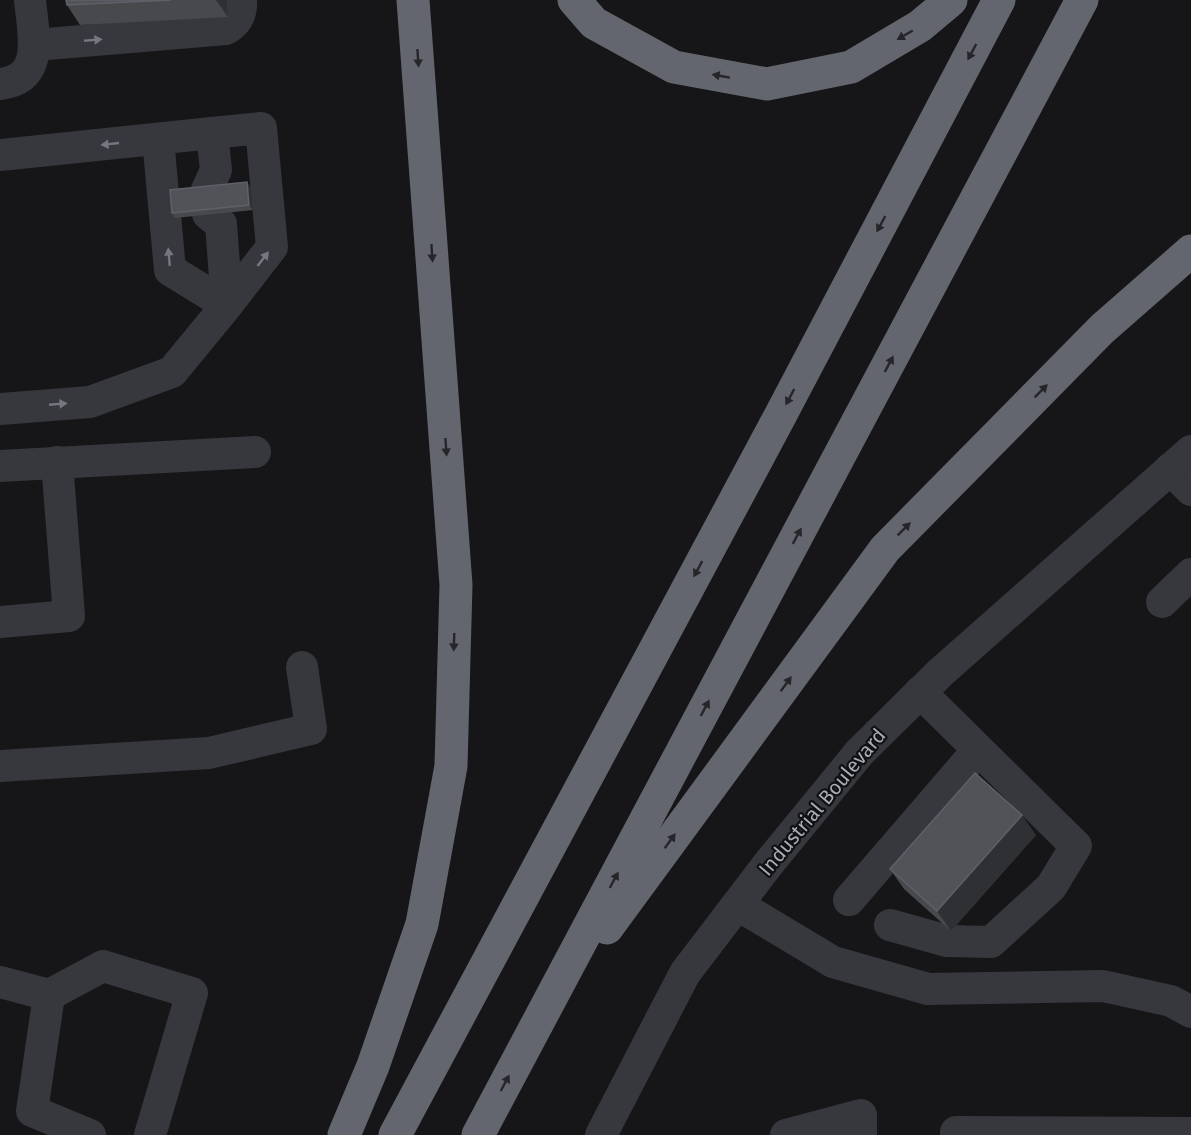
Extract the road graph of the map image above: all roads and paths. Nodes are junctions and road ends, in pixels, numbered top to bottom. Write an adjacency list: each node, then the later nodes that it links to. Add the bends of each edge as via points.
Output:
1 (30, 0): 8 (street)
2 (241, 0): 8 (street, one-way to 2, via 226,28 240,16)
3 (413, 0): 37 (highway, one-way to 37, via 456,585 451,766 422,924 373,1066)
4 (574, 0): 5 (highway, one-way to 4, via 920,26 851,67 767,84 674,67 594,23)
5 (951, 0)
6 (999, 0): 38 (highway, one-way to 38)
7 (1082, 0): 33 (highway, one-way to 7)
8 (34, 45): 9 (street, via 32,64 22,77)
9 (0, 84)
10 (213, 133): 11 (street); 14 (street); 14 (street, one-way to 10, via 272,247 261,128)
11 (158, 140): 12 (street, one-way to 12); 14 (street, one-way to 11, via 170,270)
12 (0, 155)
13 (1191, 251): 33 (highway, one-way to 13, via 885,549 1102,330)
14 (227, 305): 15 (street, one-way to 14, via 90,402 172,372)
15 (0, 409)
16 (255, 452): 17 (street)
17 (57, 462): 18 (street); 22 (street, via 69,616)
18 (0, 466)
19 (1184, 470): 24 (street, Industrial Boulevard)
20 (1191, 574): 21 (street)
21 (1162, 602)
22 (0, 622)
23 (302, 667): 26 (street, via 311,729 209,753)
24 (920, 693): 25 (street); 28 (street, Industrial Boulevard, via 858,753)
25 (978, 750): 27 (street); 29 (street, via 1076,846 1051,887 991,942 947,941)
26 (0, 766)
27 (849, 900)
28 (738, 904): 32 (street, via 833,962 928,989 1103,986 1171,1001); 40 (street, Industrial Boulevard, via 685,973)
29 (890, 925)
30 (0, 982): 31 (street)
31 (49, 995): 35 (street, via 32,1112); 36 (street, via 103,966 192,993)
32 (1191, 1012)
33 (537, 1024): 39 (highway, one-way to 33)
34 (1191, 1133): 43 (street)
35 (90, 1135)
36 (150, 1135)
37 (344, 1135)
38 (395, 1135)
39 (478, 1135)
40 (601, 1135)
41 (786, 1135): 42 (street, via 861,1116)
42 (861, 1135)
43 (956, 1135)

